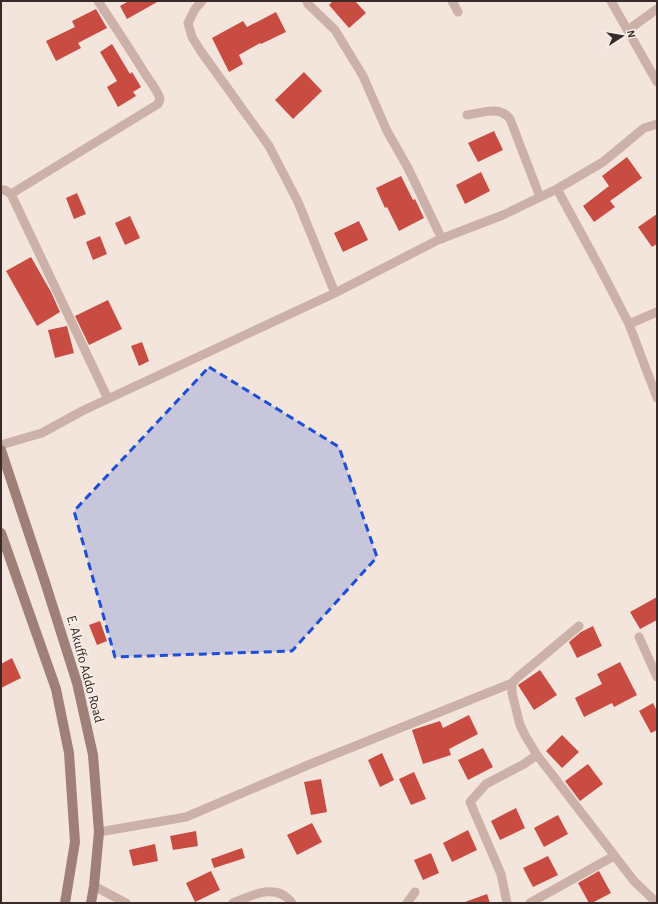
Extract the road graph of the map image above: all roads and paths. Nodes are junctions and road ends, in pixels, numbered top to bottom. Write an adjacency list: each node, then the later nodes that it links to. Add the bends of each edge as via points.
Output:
1 (98, 1): 14 (street, via 158,92 158,104)
2 (202, 1): 17 (street, via 188,23 192,37 269,146 298,202)
3 (307, 1): 16 (street, via 335,30 363,76 387,131)
4 (452, 1): 7 (street)
5 (612, 1): 8 (street)
6 (657, 9): 8 (street)
7 (458, 12)
8 (628, 30): 9 (street)
9 (657, 82)
10 (467, 115): 15 (street, via 497,110 506,114)
11 (657, 124): 12 (street, via 644,128 602,162)
12 (557, 189): 15 (street); 19 (street)
13 (1, 190): 14 (street)
14 (11, 194): 21 (street)
15 (540, 197): 16 (street)
16 (442, 238): 17 (street)
17 (335, 293): 21 (street)
18 (657, 312): 19 (street)
19 (629, 324): 20 (street)
20 (657, 398)
21 (108, 399): 22 (street, via 42,433)
22 (1, 445)
23 (1, 450): 30 (main road, E. Akuffo Addo Road, via 77,683 93,755)
24 (1, 532): 34 (main road, via 56,690 69,753 74,842)
25 (579, 626): 28 (street)
26 (639, 637): 27 (street)
27 (657, 677)
28 (512, 683): 29 (street, via 520,725); 30 (street, via 186,817)
29 (537, 755): 31 (street); 40 (street, via 486,784 470,802 501,874)
30 (99, 832): 32 (main road, E. Akuffo Addo Road)
31 (614, 856): 41 (street); 42 (street, via 634,881)
32 (94, 886): 35 (main road, E. Akuffo Addo Road); 36 (street)
33 (415, 892): 39 (street)
34 (65, 903)
35 (91, 903)
36 (126, 903)
37 (233, 903): 38 (street, via 259,892 276,891 288,897)
38 (292, 903)
39 (407, 903)
40 (507, 903)
41 (530, 903)
42 (657, 903)

